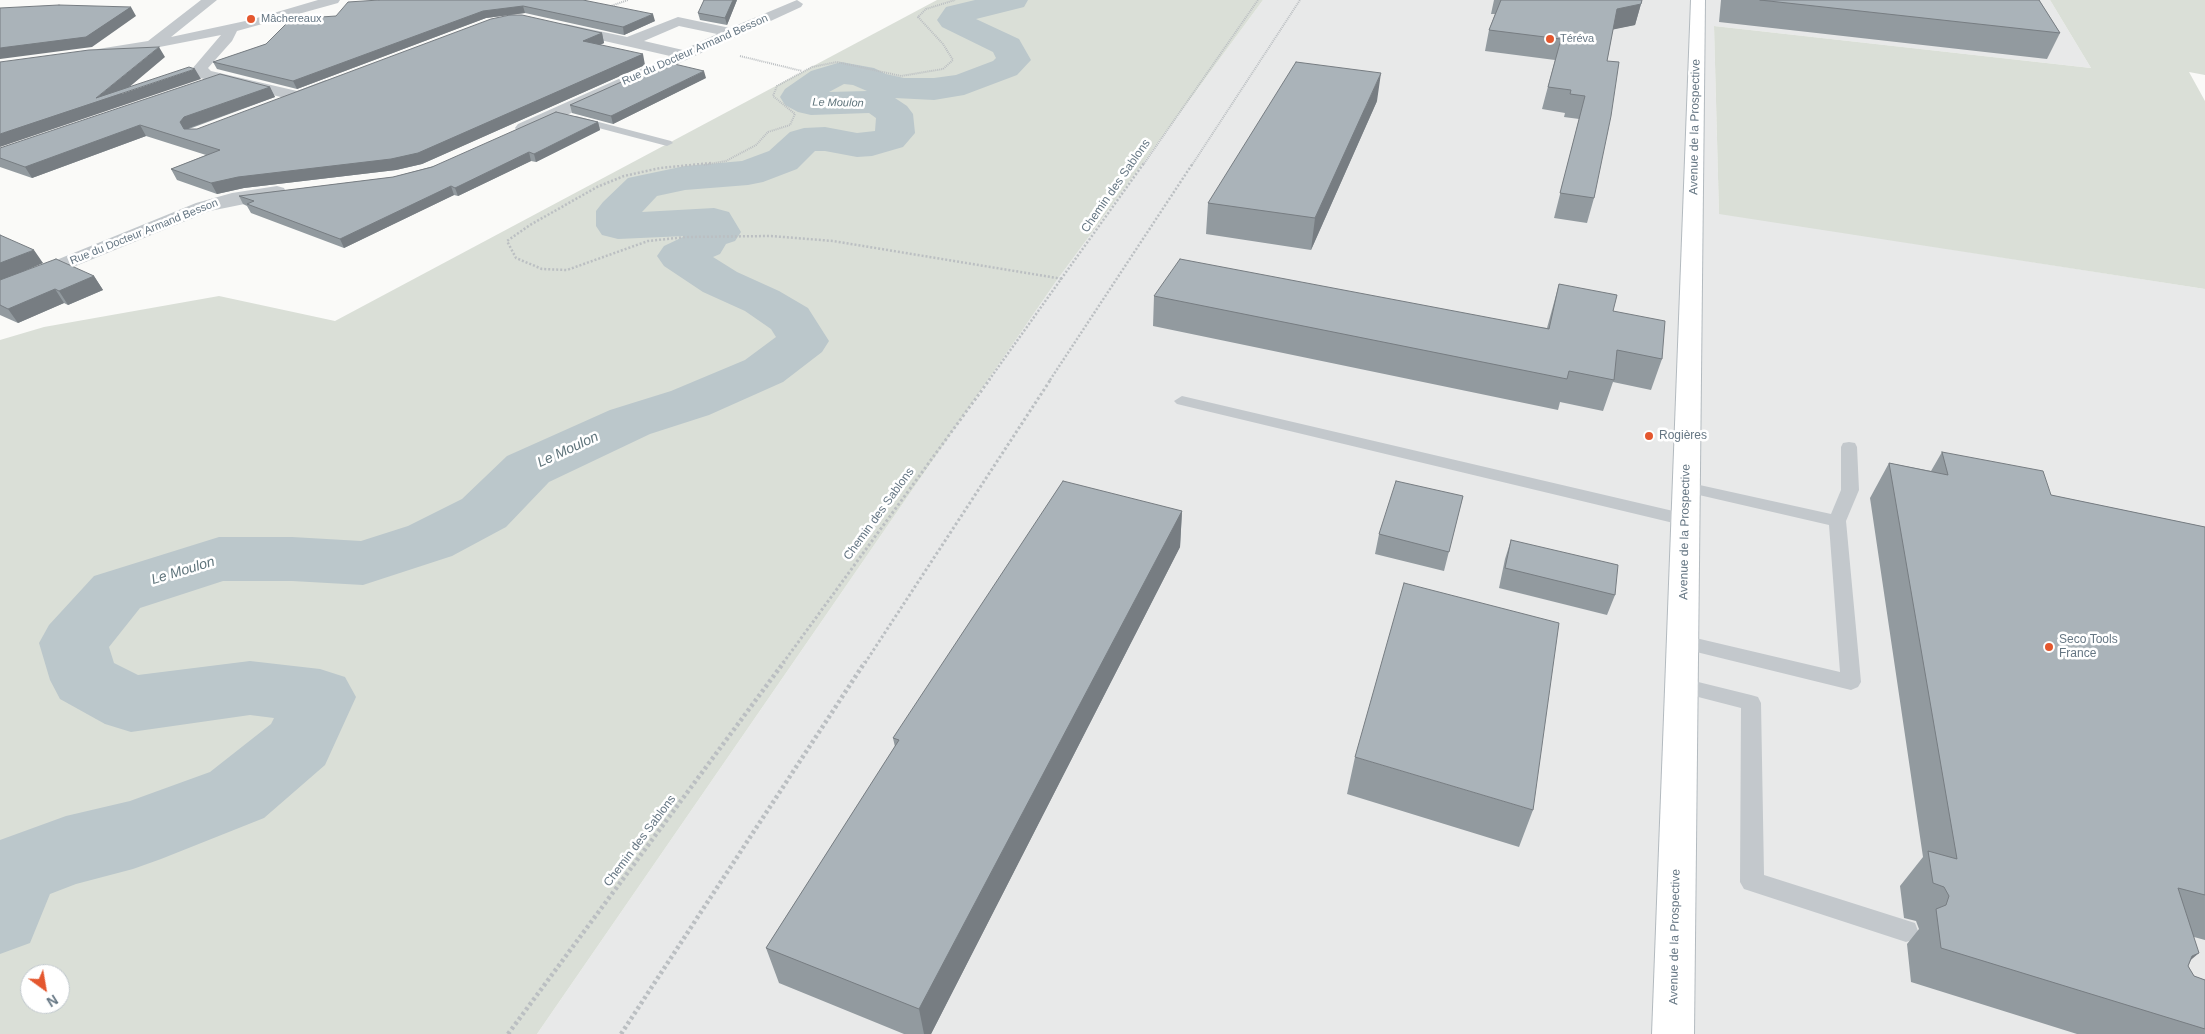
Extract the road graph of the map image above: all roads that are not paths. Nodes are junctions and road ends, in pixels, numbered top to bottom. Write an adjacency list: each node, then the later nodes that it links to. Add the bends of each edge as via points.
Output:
1 (210, 0): 9 (street)
2 (332, 0): 6 (street)
3 (1698, 0): 24 (main road, Avenue de la Prospective)
4 (796, 4): 7 (street, Rue du Docteur Armand Besson)
5 (550, 24): 8 (street)
6 (231, 28): 9 (street); 12 (street, via 227,38 200,69 206,75)
7 (731, 33): 8 (street, via 678,21); 10 (street, Rue du Docteur Armand Besson)
8 (631, 42): 10 (street)
9 (150, 46): 11 (street)
10 (682, 54): 17 (street, Rue du Docteur Armand Besson)
11 (82, 56)
12 (222, 79): 14 (street); 15 (street)
13 (343, 79): 15 (street)
14 (194, 88)
15 (298, 96): 16 (street)
16 (270, 106)
17 (556, 114): 18 (street, Rue du Docteur Armand Besson); 19 (lane)
18 (511, 134)
19 (668, 143)
20 (293, 190): 21 (street, Rue du Docteur Armand Besson, via 216,202)
21 (0, 291)
22 (1182, 401): 25 (lane)
23 (1849, 447): 26 (lane, via 1850,490)
24 (1686, 487): 25 (main road, Avenue de la Prospective); 26 (lane)
25 (1686, 520): 27 (main road, Avenue de la Prospective)
26 (1837, 521): 27 (lane, via 1851,682)
27 (1683, 642): 28 (main road, Avenue de la Prospective)
28 (1682, 686): 29 (lane, via 1751,703 1752,882); 30 (main road, Avenue de la Prospective)
29 (1906, 931)
30 (1673, 1034)

